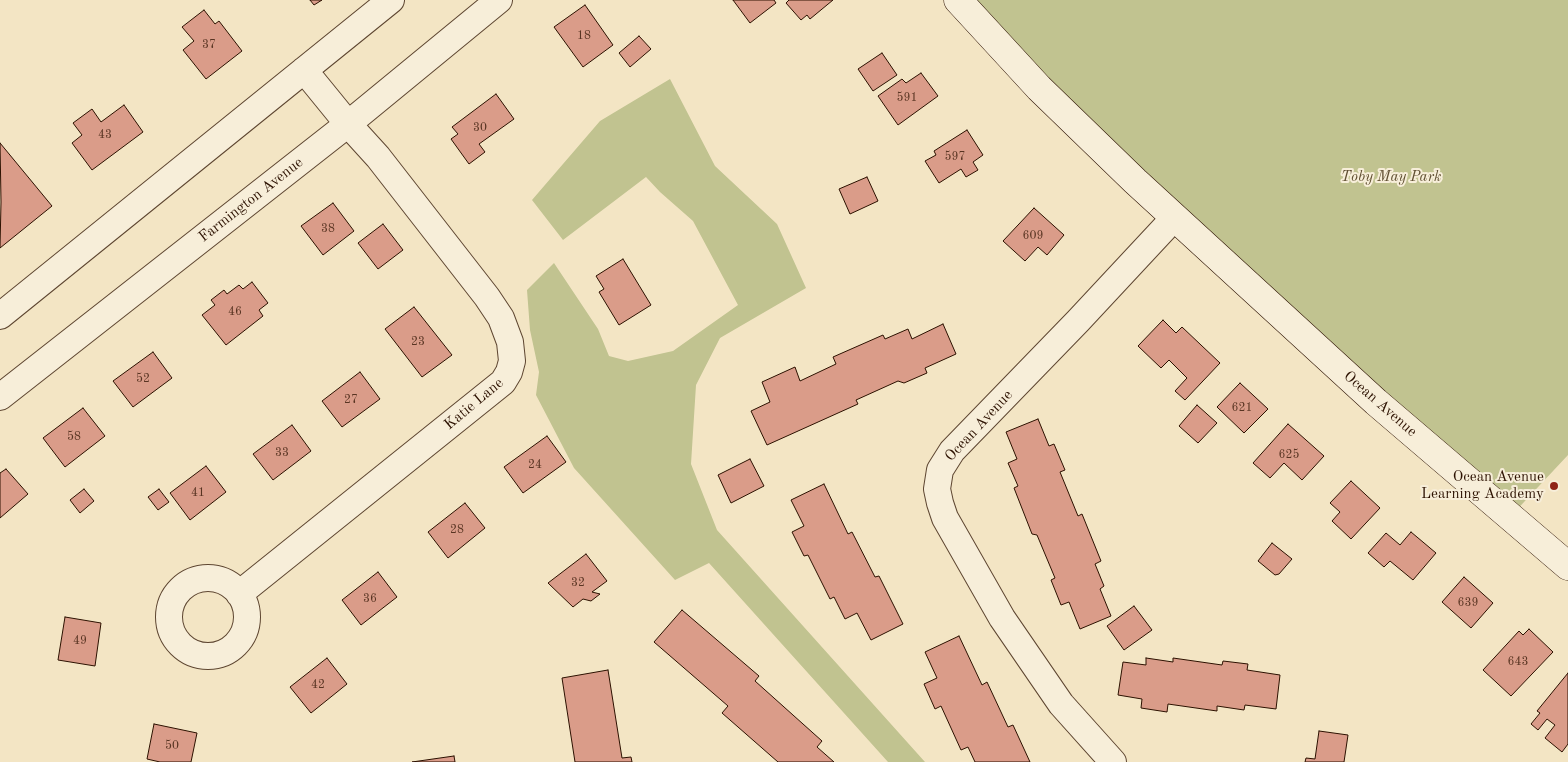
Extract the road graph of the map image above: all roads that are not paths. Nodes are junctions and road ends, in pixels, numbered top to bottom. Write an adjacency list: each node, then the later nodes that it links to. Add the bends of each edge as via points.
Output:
1 (391, 0): 4 (street)
2 (499, 0): 5 (street, Farmington Avenue)
3 (958, 0): 6 (main road, Ocean Avenue, via 1039,88)
4 (304, 70): 5 (street, Katie Lane); 7 (street)
5 (348, 124): 8 (street, Farmington Avenue); 10 (street, Katie Lane, via 378,157 487,297 501,318 510,342 512,361 503,382)
6 (1174, 218): 9 (main road, Ocean Avenue, via 1376,402); 11 (street, Ocean Avenue, via 952,451 940,470 937,489 945,518 1002,618 1061,704)
7 (0, 316)
8 (0, 397)
9 (1568, 566)
10 (239, 594)
11 (1113, 762)

